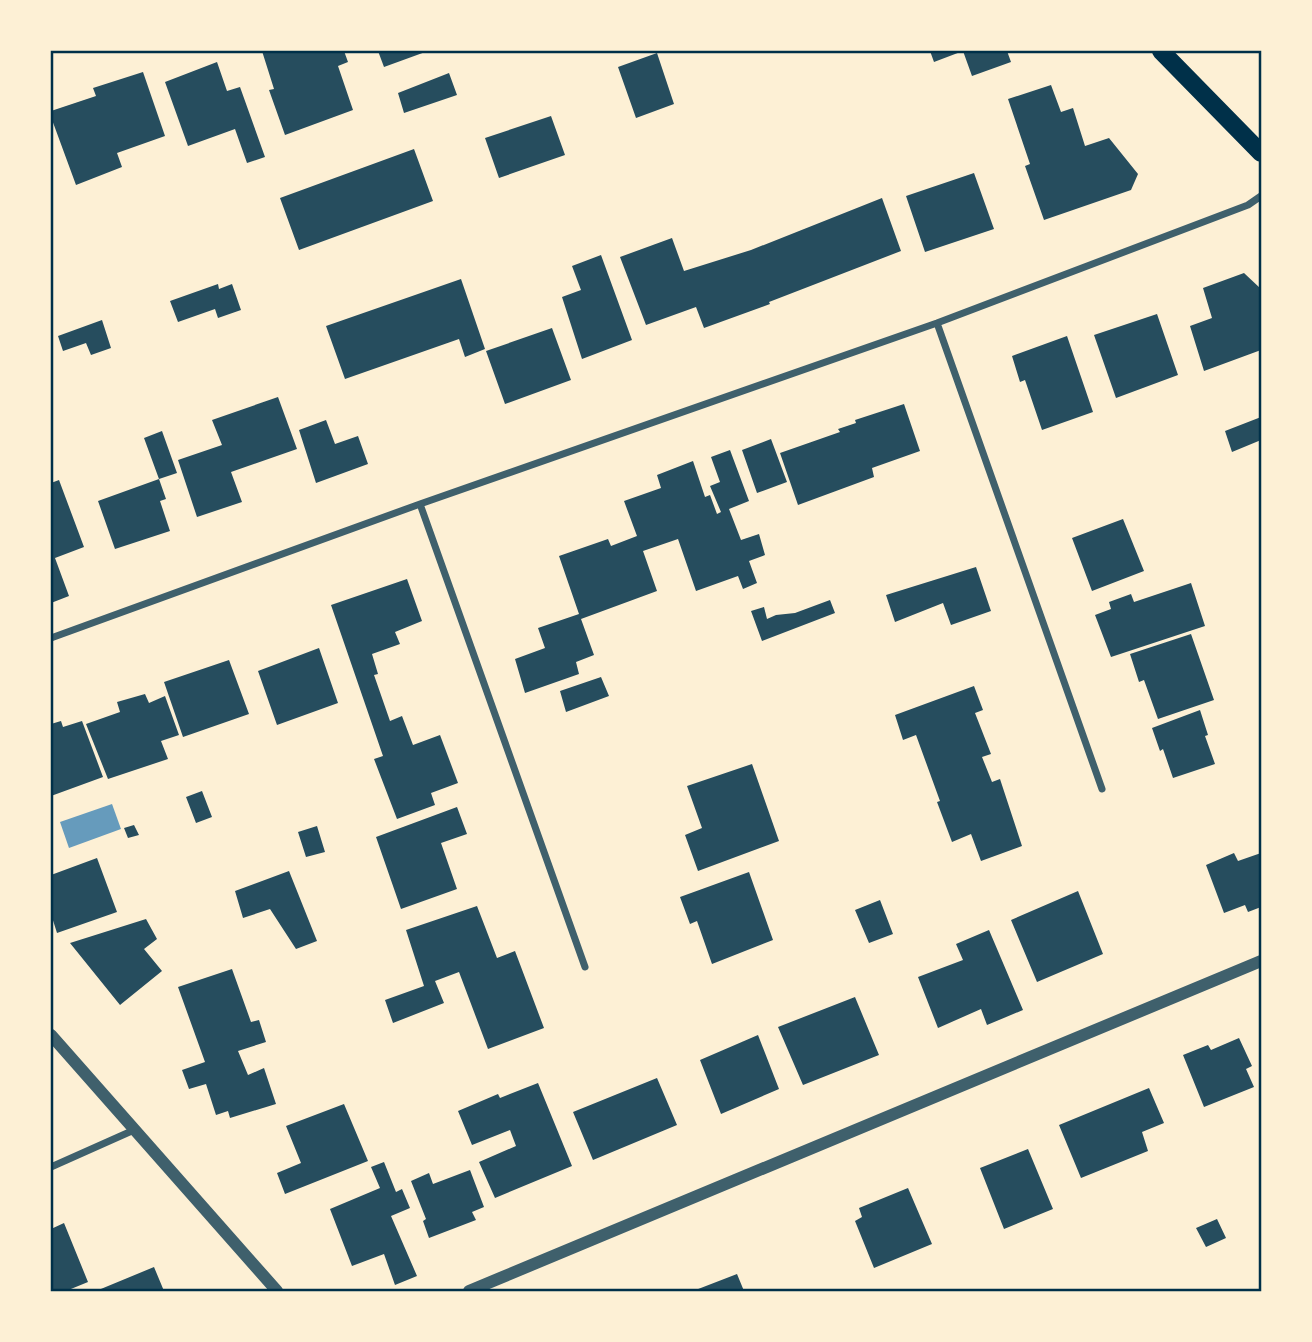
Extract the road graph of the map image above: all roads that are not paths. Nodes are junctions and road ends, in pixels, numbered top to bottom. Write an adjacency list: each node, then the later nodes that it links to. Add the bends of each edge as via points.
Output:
1 (1161, 51): 2 (main road)
2 (1261, 153)
3 (1261, 196): 4 (street, via 1248,205)
4 (937, 323): 5 (street); 7 (street)
5 (420, 504): 6 (street); 9 (street)
6 (51, 638)
7 (1102, 789)
8 (1261, 961): 14 (street)
9 (585, 967)
10 (51, 1035): 11 (street)
11 (134, 1130): 12 (street); 13 (street)
12 (51, 1167)
13 (277, 1291)
14 (469, 1291)

